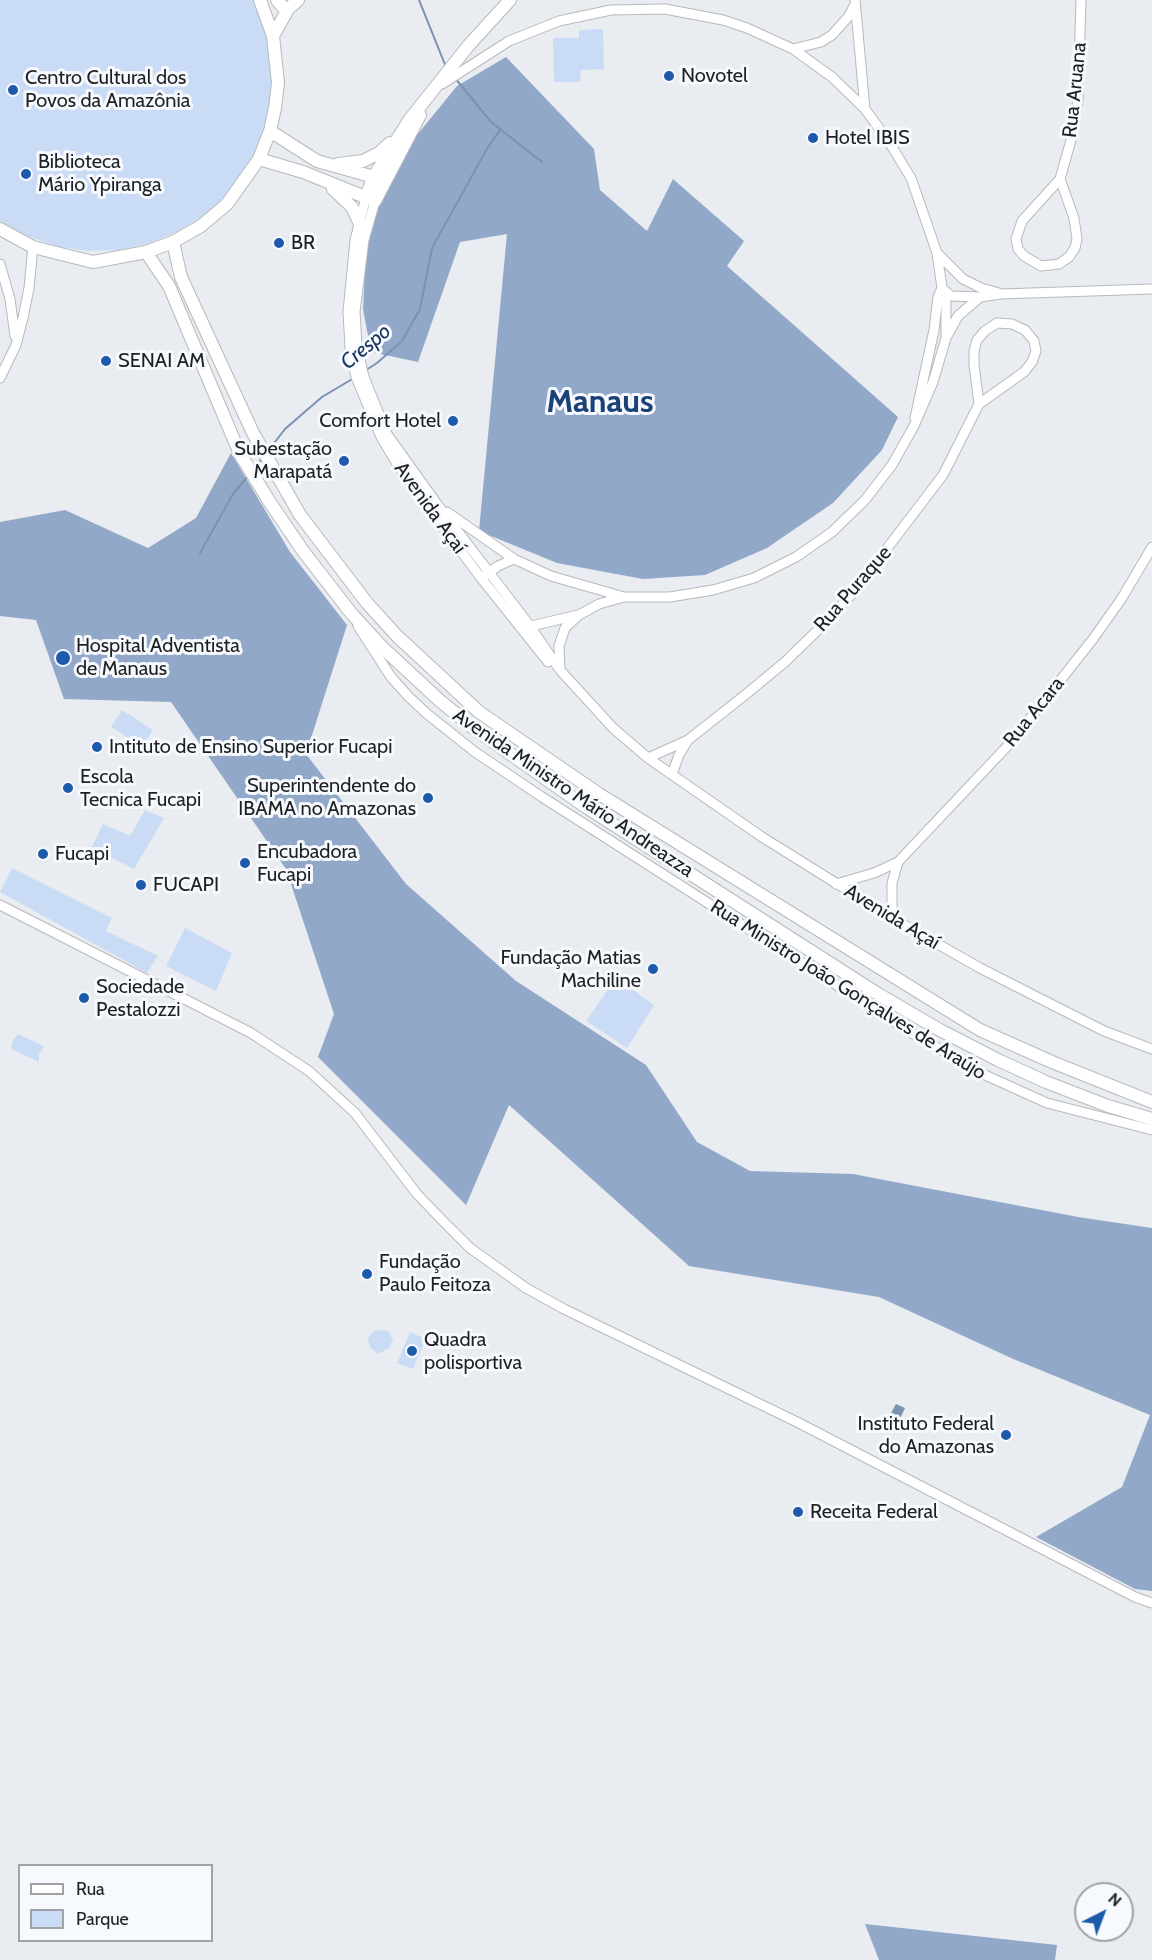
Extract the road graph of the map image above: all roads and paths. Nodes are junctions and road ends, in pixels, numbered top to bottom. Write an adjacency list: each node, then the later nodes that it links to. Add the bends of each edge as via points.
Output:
1 (260, 0): 7 (main road)
2 (277, 0): 6 (main road)
3 (510, 0): 9 (main road)
4 (1081, 0): 17 (street, Rua Aruana, via 1078,100)
5 (855, 2): 8 (street, via 849,16 832,35); 11 (street)
6 (293, 4): 7 (main road)
7 (273, 36): 12 (main road, via 278,83)
8 (793, 49): 9 (street, via 747,28 696,14 665,9 611,10 558,21 508,41); 11 (street, via 832,76)
9 (435, 89): 10 (main road)
10 (424, 103): 13 (main road); 16 (main road, via 415,126)
11 (866, 109): 25 (street, via 911,178)
12 (270, 131): 14 (main road); 15 (main road)
13 (399, 134): 15 (main road, via 379,153 363,161); 16 (main road)
14 (259, 159): 18 (main road); 22 (main road, via 227,204)
15 (326, 164): 16 (main road)
16 (379, 178): 19 (main road)
17 (1060, 178): 17 (street, Rua Aruana, via 1022,221 1016,239 1024,256 1041,266 1059,264 1069,257 1077,239)
18 (321, 179): 19 (main road); 20 (main road, via 344,198)
19 (370, 199): 20 (street, Avenida Açaí); 36 (street, Avenida Açaí, via 356,312 357,346 364,377 387,434)
20 (359, 222): 40 (street, Avenida Açaí, via 348,312 356,377 381,437 400,469)
21 (0, 229): 23 (main road)
22 (173, 242): 24 (main road); 53 (main road, Avenida Ministro Mário Andreazza, via 181,277 272,469 340,570 397,636 478,712 511,736)
23 (33, 247): 24 (main road, via 93,262); 32 (street, via 29,288)
24 (146, 252): 42 (main road, Avenida Ministro Mário Andreazza, via 169,286 240,454 303,551)
25 (938, 253): 27 (street); 29 (street, via 963,279)
26 (0, 264): 32 (street, via 10,299)
27 (942, 288): 30 (street, via 951,296); 31 (street, via 946,300); 35 (street)
28 (1152, 289): 29 (street)
29 (1001, 294): 30 (street)
30 (980, 297): 31 (street, via 958,316)
31 (946, 338): 35 (street)
32 (16, 345): 33 (street)
33 (0, 378)
34 (979, 404): 34 (street, Rua Puraque, via 1032,362 1034,341 1025,330 997,323 977,340 974,366); 46 (street, Rua Puraque, via 943,475 853,593 785,662)
35 (914, 426): 41 (street, via 865,501 832,532 796,557 754,578 713,590 670,597)
36 (437, 504): 38 (street); 39 (street, Avenida Açaí)
37 (1152, 547): 49 (street, Rua Acara, via 1093,639 1014,739)
38 (514, 559): 39 (street); 41 (street, via 550,576)
39 (490, 572): 40 (street); 44 (street, Avenida Açaí)
40 (481, 578): 44 (street, Avenida Açaí)
41 (624, 597): 43 (street)
42 (351, 613): 54 (main road, Avenida Ministro Mário Andreazza, via 383,648 472,728 586,807); 57 (street, Rua Ministro João Gonçalves de Araújo, via 391,678 414,702 475,752 542,797 910,1032 985,1075 1047,1103)
43 (579, 615): 44 (street); 45 (street, via 565,628 559,646)
44 (526, 628): 45 (street, Avenida Açaí); 47 (street, Avenida Açaí, via 557,674 609,733)
45 (560, 670): 47 (street, Avenida Açaí, via 613,728)
46 (688, 740): 47 (street, Rua Puraque); 48 (street, Rua Puraque)
47 (648, 758): 48 (street, Avenida Açaí)
48 (672, 774): 50 (street, Avenida Açaí)
49 (898, 862): 50 (street, Rua Acara); 52 (street, via 892,883)
50 (836, 884): 52 (street, Avenida Açaí)
51 (0, 905): 60 (street, via 251,1033 309,1071 355,1113 442,1220 470,1248 526,1288)
52 (892, 918): 55 (street, Avenida Açaí, via 1039,1000)
53 (843, 944): 54 (main road); 56 (main road, Avenida Ministro Mário Andreazza, via 980,1030)
54 (832, 963): 57 (main road, Avenida Ministro Mário Andreazza, via 928,1023 998,1060)
55 (1152, 1049)
56 (1152, 1102): 57 (main road, via 1132,1103)
57 (1124, 1117): 58 (main road, Avenida Ministro Mário Andreazza); 59 (street, Avenida Ministro Mário Andreazza)
58 (1152, 1119)
59 (1152, 1130)
60 (1152, 1603)

